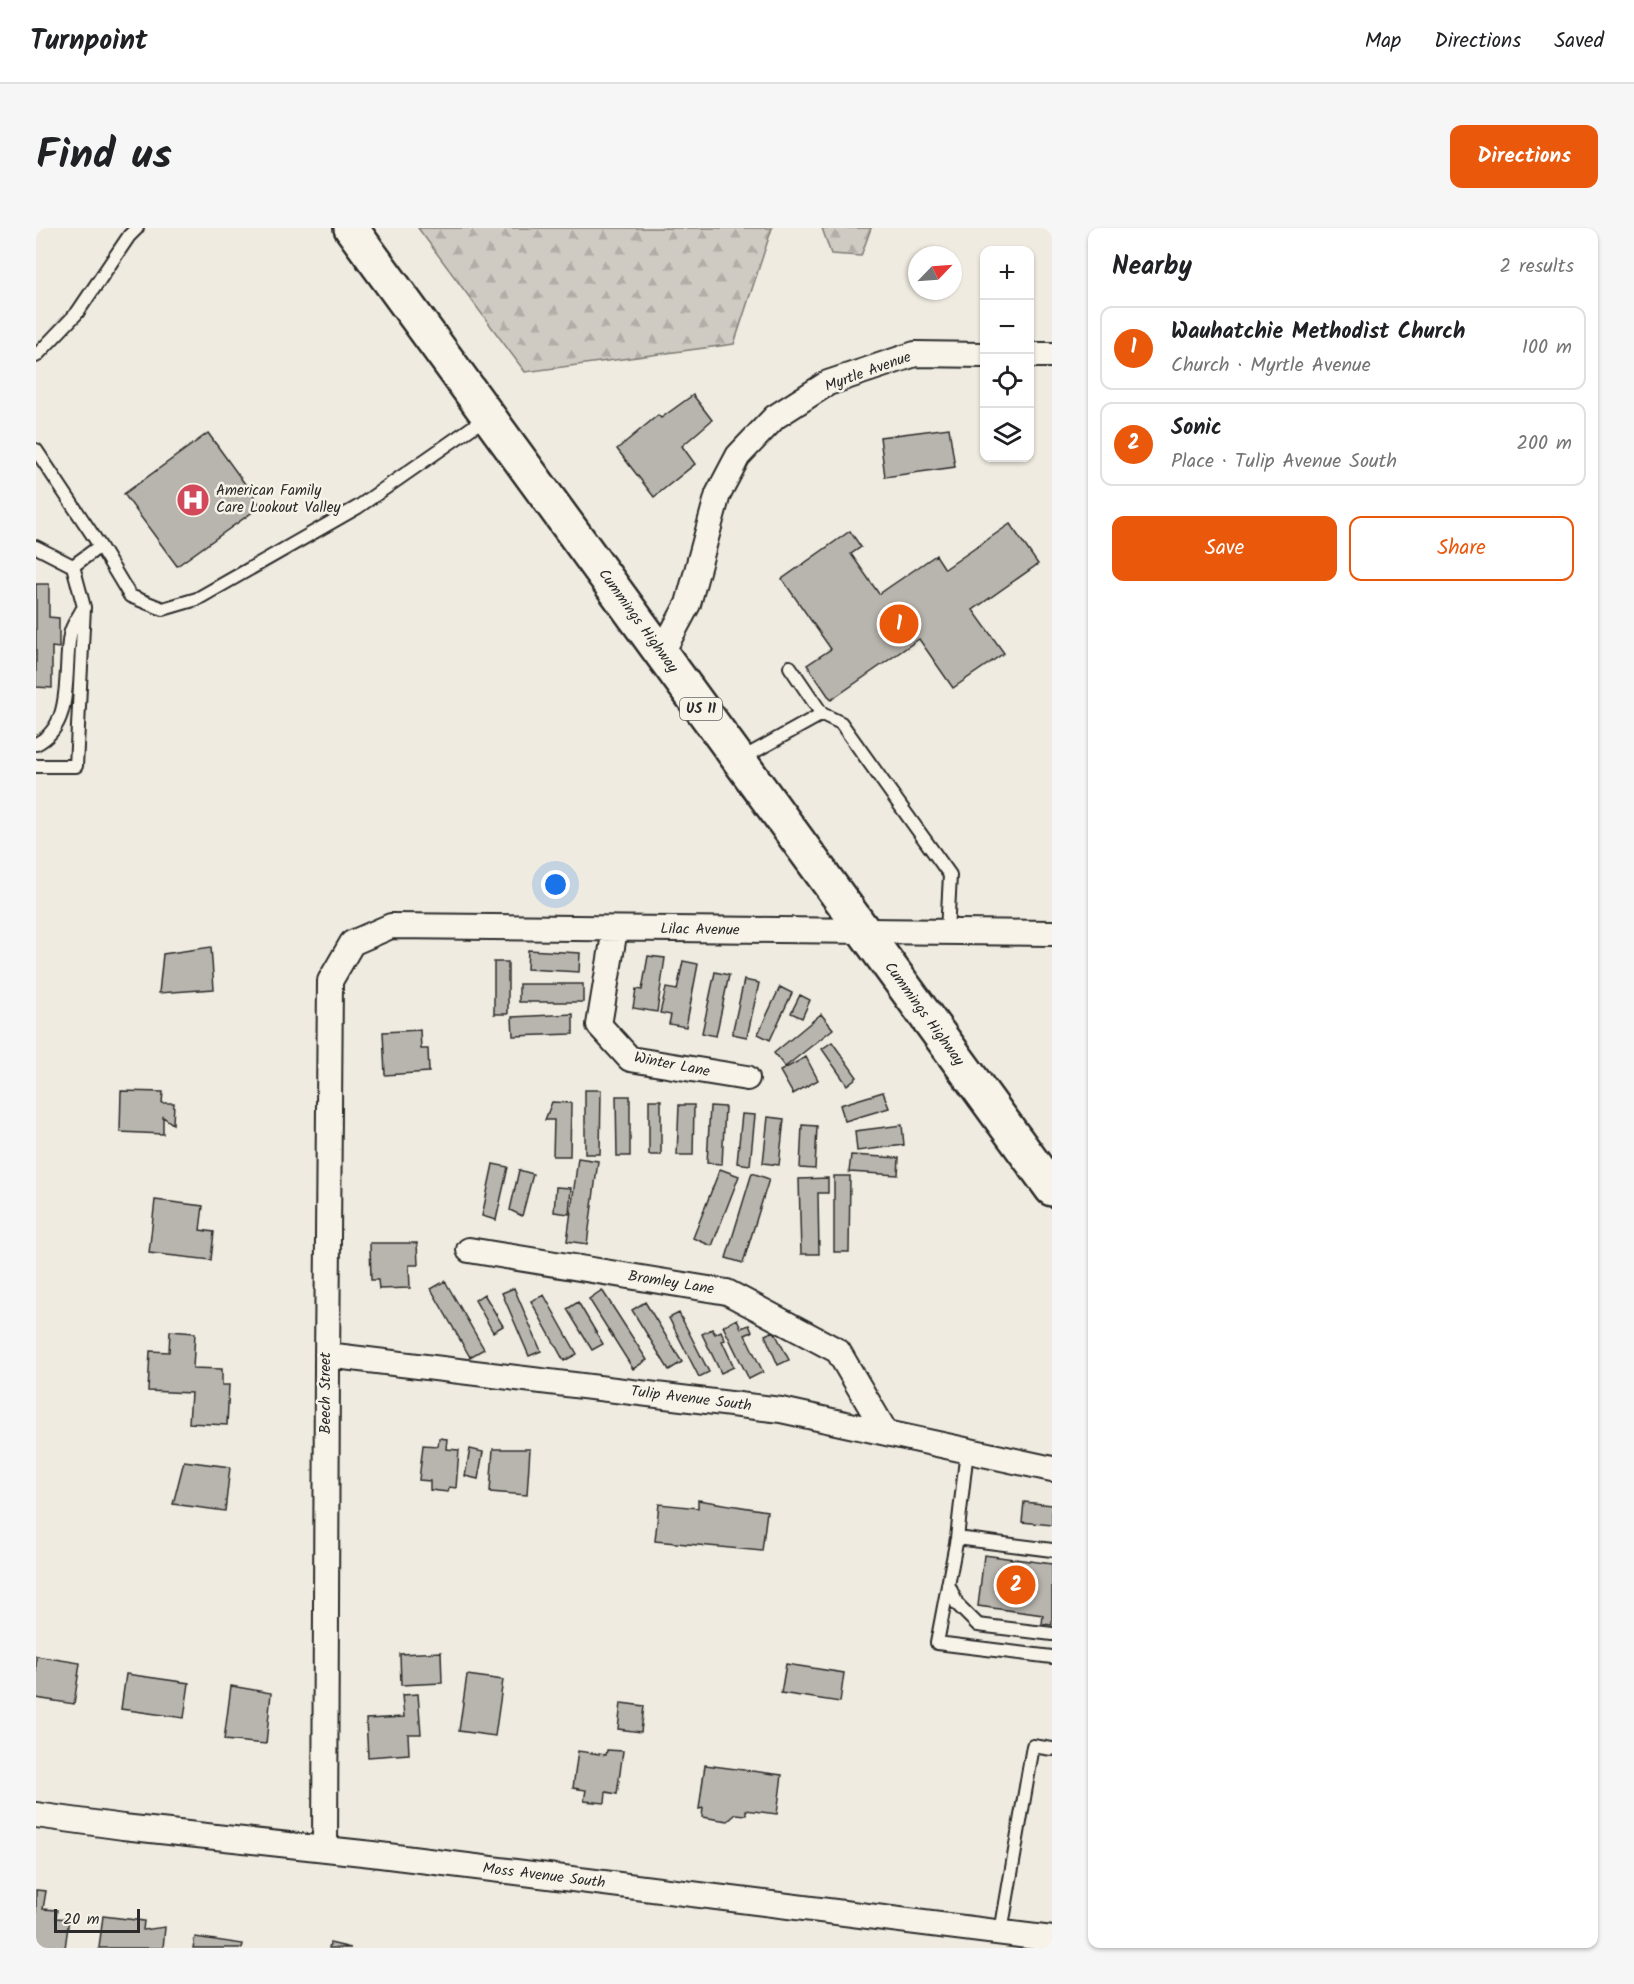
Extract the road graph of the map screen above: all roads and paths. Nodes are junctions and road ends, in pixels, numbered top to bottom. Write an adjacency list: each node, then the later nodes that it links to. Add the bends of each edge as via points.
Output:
1 (137, 228): 6 (lane, via 77,313)
2 (351, 228): 7 (main road, Cummings Highway / US 11)
3 (980, 355): 13 (street, Myrtle Avenue, via 915,354 828,383 775,417 738,456 718,494 688,604)
4 (1034, 355): 5 (street)
5 (1052, 355)
6 (36, 356)
7 (488, 416): 9 (lane, via 358,507 197,599 163,609 129,596); 13 (main road, Cummings Highway / US 11)
8 (36, 450): 9 (lane)
9 (100, 546): 11 (lane)
10 (36, 547): 11 (lane)
11 (73, 566): 12 (lane)
12 (84, 607): 16 (lane, via 70,633 62,714 53,733); 18 (lane, via 76,766)
13 (661, 654): 17 (main road, Cummings Highway / US 11)
14 (790, 667): 15 (lane)
15 (822, 714): 17 (lane); 21 (lane, via 841,723 950,875)
16 (36, 744)
17 (739, 760): 20 (main road, Cummings Highway / US 11)
18 (36, 766)
19 (615, 929): 20 (street, Lilac Avenue); 23 (street, Lilac Avenue, via 391,926); 24 (street, Winter Lane, via 599,1025 630,1059)
20 (864, 932): 21 (street, Lilac Avenue); 25 (main road, Cummings Highway / US 11)
21 (947, 932): 22 (street, Lilac Avenue)
22 (1052, 933)
23 (352, 943): 27 (street, Beech Street, via 330,981)
24 (747, 1078)
25 (1052, 1189)
26 (469, 1250): 28 (street, Bromley Lane, via 727,1292 838,1352)
27 (327, 1356): 28 (street, Tulip Avenue South, via 781,1410); 38 (street, Beech Street)
28 (886, 1433): 29 (street, Tulip Avenue South)
29 (967, 1450): 30 (street, Tulip Avenue South); 31 (lane)
30 (1052, 1468)
31 (957, 1538): 32 (lane); 33 (lane)
32 (1052, 1550)
33 (948, 1584): 34 (lane, via 957,1604 978,1625); 35 (lane, via 937,1643)
34 (1052, 1634)
35 (1052, 1657)
36 (1052, 1749): 39 (lane, via 1033,1746)
37 (36, 1815): 38 (street, Moss Avenue South)
38 (325, 1849): 39 (street, Moss Avenue South)
39 (1001, 1932): 40 (street, Moss Avenue South)
40 (1052, 1939)

